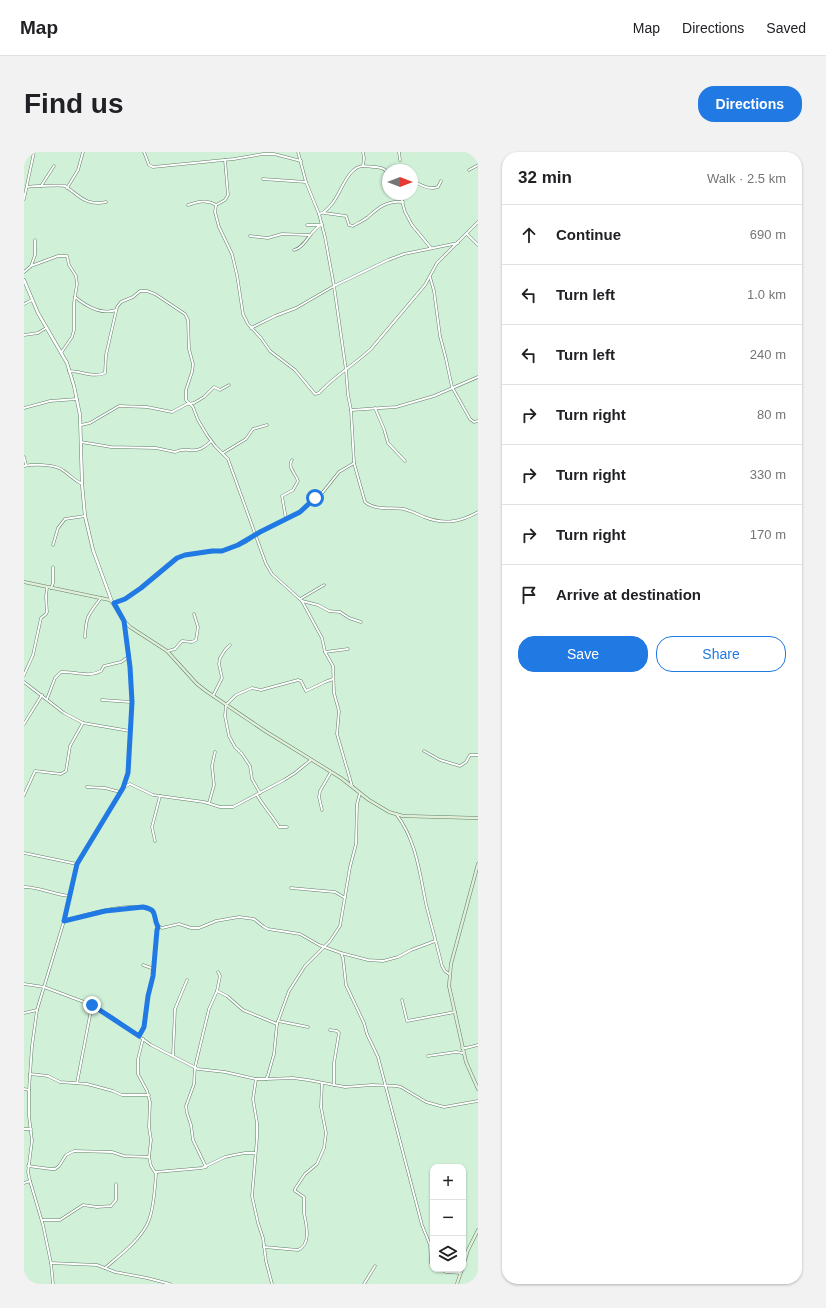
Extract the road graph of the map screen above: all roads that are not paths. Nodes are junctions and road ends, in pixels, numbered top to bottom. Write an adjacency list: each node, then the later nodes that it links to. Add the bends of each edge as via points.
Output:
1 (34, 152): 20 (street)
2 (83, 152): 21 (street, via 78,170)
3 (144, 152): 7 (street, via 153,167)
4 (298, 152): 9 (street)
5 (363, 152): 12 (street)
6 (399, 152): 8 (street)
7 (225, 160): 9 (street, via 274,154); 26 (street, via 228,195)
8 (400, 160)
9 (301, 161): 17 (street)
10 (478, 165): 14 (street)
11 (54, 166): 19 (street)
12 (363, 166): 13 (street); 27 (street, via 347,176 336,199)
13 (382, 168)
14 (469, 170)
15 (263, 179): 17 (street)
16 (441, 181): 18 (street, via 438,186 430,188)
17 (306, 182): 28 (street)
18 (418, 183)
19 (41, 186): 20 (street); 21 (street, via 61,185)
20 (27, 187): 22 (street)
21 (67, 188): 23 (street, via 88,202)
22 (24, 199)
23 (106, 202)
24 (402, 202): 27 (street, via 388,202 353,226 346,216); 38 (street, via 412,225)
25 (188, 205): 26 (street, via 203,201)
26 (216, 205): 54 (street, via 219,227 232,254 243,314)
27 (324, 213): 28 (street)
28 (319, 214): 30 (street)
29 (478, 222): 32 (street)
30 (320, 225): 31 (street); 34 (street); 44 (street)
31 (307, 226)
32 (467, 234): 36 (street); 37 (street)
33 (250, 236): 34 (street)
34 (309, 236): 39 (street, via 302,247)
35 (35, 240): 40 (street)
36 (459, 242): 38 (street); 42 (street, via 437,263)
37 (478, 245)
38 (431, 248): 44 (street, via 388,260)
39 (294, 250)
40 (31, 266): 41 (street); 45 (street, via 58,256 67,256 77,280)
41 (24, 272)
42 (430, 277): 57 (street, via 371,349); 61 (street)
43 (24, 280): 46 (street)
44 (334, 286): 54 (street, via 296,308); 57 (street)
45 (75, 297): 47 (street); 48 (street)
46 (32, 300): 49 (street); 53 (street)
47 (79, 301): 48 (street); 51 (street, via 91,308)
48 (74, 303): 56 (street, via 74,330)
49 (24, 304)
50 (116, 310): 51 (street); 52 (street); 63 (street, via 121,302 140,291 147,290 185,314 188,320 189,349 193,364 185,393)
51 (112, 311): 52 (street)
52 (116, 314): 58 (street, via 106,356 105,374)
53 (46, 328): 55 (street); 56 (street)
54 (250, 328): 57 (street, via 270,351 295,370 315,394)
55 (24, 336)
56 (61, 353): 58 (street)
57 (346, 370): 66 (street)
58 (69, 371): 62 (street)
59 (478, 377): 61 (street)
60 (229, 385): 63 (street, via 220,390 214,387 204,397)
61 (452, 387): 65 (street, via 423,400); 67 (street, via 470,418 474,422)
62 (77, 399): 64 (street, via 50,401); 68 (street)
63 (189, 404): 68 (street, via 168,412 119,406 90,424); 70 (street)
64 (24, 408)
65 (375, 408): 66 (street); 75 (street, via 388,443)
66 (351, 410): 76 (street)
67 (478, 421)
68 (81, 425): 71 (street)
69 (267, 425): 72 (street, via 253,429 246,439)
70 (211, 441): 71 (street, via 197,451 176,452); 72 (street)
71 (81, 442): 78 (street)
72 (223, 453): 82 (street, via 232,468)
73 (24, 457): 77 (street)
74 (292, 460): 81 (street, via 290,466 298,481 293,490 282,496)
75 (405, 461)
76 (354, 464): 79 (street, via 365,502 370,506 403,509 438,521 458,521); 81 (street, via 339,472 323,492 300,512)
77 (25, 466): 78 (street, via 60,468)
78 (82, 484): 80 (street)
79 (478, 512)
80 (85, 516): 83 (street, via 64,519 58,528); 91 (street, via 93,550)
81 (286, 519): 82 (street)
82 (256, 534): 90 (street, via 272,574); 91 (street, via 246,542 226,550 177,558 141,588 125,599)
83 (53, 545)
84 (52, 568): 88 (street)
85 (24, 582): 87 (main road)
86 (324, 585): 90 (street)
87 (47, 587): 88 (main road); 101 (street, via 47,612 41,618 33,655)
88 (51, 588): 89 (main road)
89 (101, 598): 91 (main road); 95 (street, via 88,616)
90 (301, 600): 94 (street, via 329,611 340,612); 99 (street, via 320,634)
91 (113, 603): 93 (main road)
92 (194, 614): 98 (street, via 198,626 196,640 182,641 175,649)
93 (124, 621): 98 (main road); 100 (street)
94 (361, 622)
95 (84, 638)
96 (230, 645): 105 (street, via 220,658 222,678)
97 (348, 649): 99 (street)
98 (168, 651): 105 (main road, via 197,684)
99 (325, 652): 102 (street, via 332,666)
100 (128, 657): 106 (street, via 121,662 104,666 95,674 61,672 55,678); 108 (street)
101 (24, 675)
102 (333, 679): 109 (street, via 306,691 298,680 261,690 252,688 236,695); 118 (street, via 339,711 337,734)
103 (24, 682): 104 (street)
104 (42, 695): 106 (street); 111 (street)
105 (213, 696): 109 (main road)
106 (47, 699): 110 (street)
107 (102, 700): 108 (street)
108 (132, 702): 112 (street)
109 (226, 705): 116 (main road); 123 (street, via 225,716 229,736 250,766)
110 (83, 723): 112 (street); 124 (street, via 70,746 66,771 61,774 35,771)
111 (24, 724)
112 (130, 731): 120 (street, via 128,767)
113 (424, 751): 115 (street, via 440,760 460,766 470,755)
114 (215, 752): 126 (street, via 212,766 214,785)
115 (478, 755)
116 (311, 760): 117 (main road); 123 (street, via 295,773)
117 (331, 772): 118 (main road); 127 (street, via 320,790)
118 (352, 786): 122 (main road)
119 (87, 787): 121 (street)
120 (123, 788): 121 (street); 125 (street, via 130,784)
121 (120, 792): 133 (street)
122 (360, 793): 128 (main road); 138 (street, via 356,804 356,844)
123 (258, 794): 126 (street, via 234,807 220,807); 130 (street, via 260,801 279,827)
124 (24, 795)
125 (160, 796): 126 (street); 131 (street, via 152,827)
126 (209, 803)
127 (322, 810)
128 (396, 814): 129 (main road); 141 (street, via 403,824 416,857)
129 (478, 818)
130 (286, 827)
131 (155, 841)
132 (24, 853): 133 (street)
133 (77, 864): 137 (street)
134 (478, 864): 147 (main road)
135 (24, 887): 137 (street)
136 (291, 888): 138 (street, via 335,892)
137 (70, 896): 139 (street)
138 (345, 898): 142 (street, via 340,926)
139 (64, 921): 140 (street, via 105,911 143,907 154,913); 150 (street)
140 (158, 927): 142 (street, via 179,924 199,928 216,921 239,917 254,919 268,929 300,934); 145 (street)
141 (435, 941): 143 (street, via 383,961); 147 (street, via 442,966)
142 (324, 947): 143 (street); 157 (street, via 293,982)
143 (341, 953): 176 (street, via 346,985 378,1057)
144 (143, 965): 145 (street)
145 (154, 969): 161 (street, via 144,1027)
146 (218, 972): 151 (street, via 220,976)
147 (449, 974): 155 (main road)
148 (187, 980): 166 (street, via 175,1009)
149 (24, 984): 150 (street)
150 (44, 987): 153 (street); 154 (street)
151 (217, 991): 158 (street, via 243,1010); 168 (street, via 209,1009)
152 (402, 1000): 155 (street, via 407,1021)
153 (92, 1005): 161 (street); 172 (street)
154 (37, 1010): 156 (street); 169 (street)
155 (455, 1012): 164 (main road)
156 (24, 1013)
157 (278, 1021): 158 (street); 159 (street)
158 (277, 1024): 171 (street, via 274,1054)
159 (308, 1027)
160 (330, 1030): 175 (street, via 339,1033 334,1062)
161 (139, 1036): 162 (street)
162 (143, 1039): 166 (street); 180 (street, via 138,1059 138,1074)
163 (478, 1045): 164 (street)
164 (462, 1048): 165 (main road)
165 (463, 1053): 167 (street); 174 (main road)
166 (173, 1056): 168 (street)
167 (428, 1056)
168 (195, 1067): 170 (street); 187 (street, via 194,1084 186,1106 193,1140)
169 (30, 1074): 172 (street, via 48,1076 60,1082); 179 (street)
170 (256, 1079): 171 (street); 184 (street, via 253,1099 257,1124)
171 (266, 1079): 173 (street, via 293,1078)
172 (77, 1083): 180 (street, via 122,1095)
173 (322, 1083): 175 (street); 195 (street, via 321,1107 326,1133 324,1148 317,1164 305,1174 295,1189 304,1197 304,1246 298,1250)
174 (477, 1084): 178 (main road)
175 (334, 1085): 176 (street)
176 (384, 1085): 181 (street, via 401,1087 439,1107); 194 (street, via 396,1121 422,1225)
177 (24, 1089): 179 (street)
178 (478, 1089)
179 (29, 1090): 183 (street)
180 (149, 1095): 185 (street)
181 (478, 1101)
182 (24, 1129): 183 (street)
183 (31, 1129): 186 (street, via 32,1147)
184 (255, 1153): 187 (street, via 229,1156); 195 (street, via 252,1196)
185 (149, 1158): 186 (street, via 124,1156 112,1152 74,1151 66,1154 55,1168); 188 (street)
186 (28, 1166): 189 (street)
187 (206, 1167): 188 (street)
188 (156, 1172): 199 (street, via 149,1221 139,1236)
189 (30, 1181): 190 (street); 192 (street)
190 (24, 1183)
191 (116, 1184): 192 (street, via 116,1200 111,1206 97,1208 83,1205 60,1220)
192 (42, 1220): 197 (street)
193 (478, 1230): 196 (main road)
194 (430, 1245)
195 (264, 1247): 205 (street)
196 (466, 1256)
197 (51, 1263): 199 (street, via 96,1265); 203 (street)
198 (375, 1266): 206 (street)
199 (105, 1268): 204 (street)
200 (446, 1272): 201 (street)
201 (461, 1273): 207 (main road)
202 (478, 1281): 208 (street)
203 (53, 1284)
204 (170, 1284)
205 (272, 1284)
206 (364, 1284)
207 (457, 1284)
208 (471, 1284)

